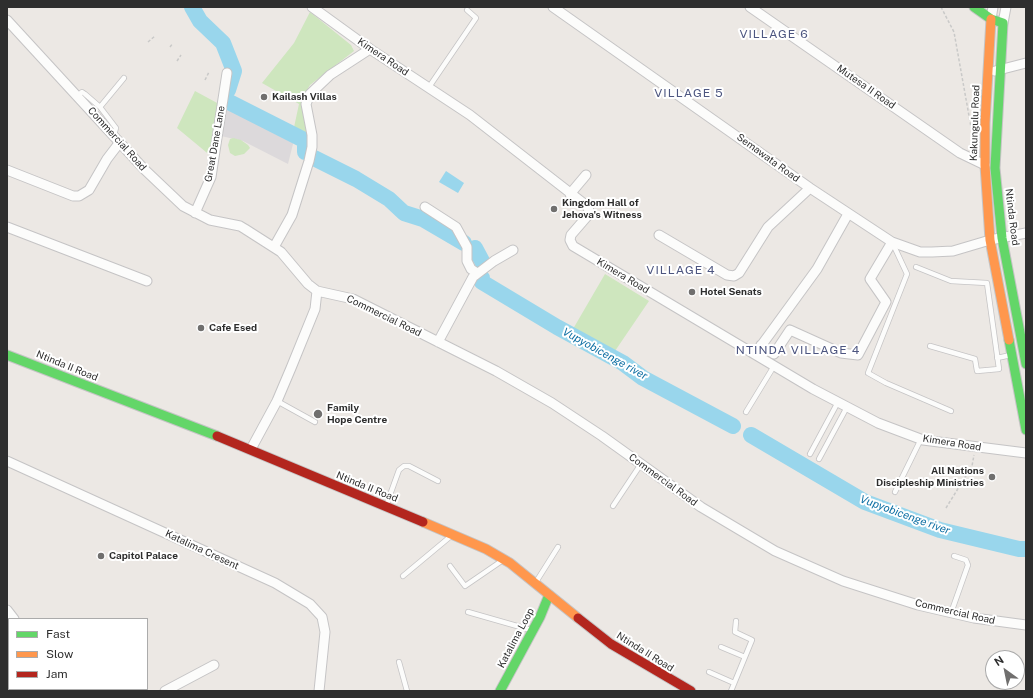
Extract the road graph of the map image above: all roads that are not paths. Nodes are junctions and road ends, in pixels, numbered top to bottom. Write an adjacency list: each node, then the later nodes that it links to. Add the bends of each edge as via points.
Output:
1 (312, 7): 11 (street, Kimera Road)
2 (553, 7): 25 (street, Semawata Road)
3 (750, 7): 22 (street, Mutesa II Road, via 960,153)
4 (974, 7): 8 (street)
5 (993, 7): 8 (street, Kakungulu Road)
6 (1006, 7): 10 (street)
7 (467, 10): 17 (lane, via 476,18)
8 (991, 19): 10 (street); 14 (street, Kakungulu Road)
9 (7, 20): 18 (street, Commercial Road)
10 (1003, 24): 13 (street)
11 (370, 49): 17 (street, Kimera Road); 36 (street, via 330,75 310,94 306,104 312,135 309,161 292,215)
12 (1026, 63): 13 (street)
13 (1001, 71): 14 (street); 33 (street, Ntinda Road, via 996,168)
14 (988, 72): 22 (street, Kakungulu Road)
15 (227, 73): 28 (street, Great Dane Lane, via 211,177)
16 (124, 78): 19 (lane)
17 (428, 87): 26 (street, Kimera Road, via 470,115)
18 (77, 96): 19 (lane, via 82,92); 20 (street, Commercial Road)
19 (100, 107): 20 (lane, via 116,128)
20 (114, 135): 21 (street, Commercial Road)
21 (120, 142): 23 (street, via 111,152 89,190 79,196 73,196); 28 (street, Commercial Road, via 182,206)
22 (984, 165): 34 (street, Kakungulu Road)
23 (7, 170)
24 (586, 174): 26 (street)
25 (810, 188): 29 (street, Semawata Road); 32 (street, via 768,226 739,273 734,276 727,275)
26 (570, 194): 46 (street, Kimera Road, via 587,206 590,213 571,235 573,246)
27 (425, 207): 39 (street, via 456,227 467,248 470,269)
28 (194, 213): 36 (street, Commercial Road, via 210,220 240,226)
29 (848, 214): 35 (street, Semawata Road); 43 (street, via 817,269)
30 (7, 227): 40 (street)
31 (1026, 233): 33 (street, Semawata Road)
32 (659, 235)
33 (1002, 238): 34 (street, Semawata Road); 49 (street, Ntinda Road)
34 (990, 240): 35 (street, Semawata Road, via 953,251 932,252 920,252); 47 (street)
35 (892, 242): 43 (street, via 870,278 886,302 858,355 841,353 790,330 774,354); 54 (lane, via 907,274 868,373)
36 (274, 247): 41 (street, Commercial Road)
37 (513, 250): 39 (street)
38 (916, 267): 48 (lane, via 950,281 987,283)
39 (477, 273): 42 (street)
40 (147, 281)
41 (317, 291): 42 (street, Commercial Road, via 353,299); 51 (street, via 315,309)
42 (438, 342): 64 (street, Commercial Road, via 496,370 552,403)
43 (761, 345): 46 (street)
44 (930, 346): 48 (lane, via 975,359 977,371 999,369)
45 (7, 355): 59 (street, Ntinda II Road)
46 (754, 355): 50 (street, Kimera Road)
47 (1011, 356): 48 (lane); 57 (street)
48 (997, 358)
49 (1025, 358)
50 (774, 366): 52 (street, Kimera Road); 55 (lane)
51 (277, 401): 56 (lane); 59 (street)
52 (838, 402): 53 (street, Kimera Road); 61 (lane)
53 (847, 407): 58 (street, Kimera Road, via 878,423); 62 (lane)
54 (951, 411)
55 (746, 412)
56 (314, 422)
57 (1026, 430)
58 (921, 439): 60 (street, Kimera Road); 66 (lane)
59 (251, 449): 67 (street, Ntinda II Road)
60 (1026, 453)
61 (810, 454)
62 (819, 459)
63 (7, 461): 92 (street, Katalima Cresent, via 275,583 310,604 322,617 325,632)
64 (641, 464): 68 (lane); 79 (street, Commercial Road, via 719,519 775,551 843,581)
65 (438, 481): 67 (lane, via 410,466 404,466 399,470)
66 (895, 492)
67 (386, 506): 69 (street, Ntinda II Road)
68 (613, 506)
69 (452, 535): 72 (street, Ntinda II Road); 74 (lane)
70 (558, 547): 75 (lane)
71 (954, 556): 79 (lane, via 966,560 968,565)
72 (504, 559): 73 (lane, via 465,586); 75 (street, Ntinda II Road)
73 (450, 566)
74 (403, 576)
75 (535, 583): 76 (street, Ntinda II Road)
76 (549, 595): 83 (street, Katalima Loop); 90 (street, Ntinda II Road, via 611,644)
77 (7, 610): 80 (street)
78 (468, 612): 83 (lane)
79 (951, 613): 82 (street, Commercial Road)
80 (13, 618)
81 (736, 621): 85 (lane, via 735,632 752,640)
82 (1026, 625)
83 (532, 631): 94 (street, Katalima Loop)
84 (721, 647): 85 (lane)
85 (745, 657): 89 (lane)
86 (399, 662): 93 (lane)
87 (214, 665): 91 (street)
88 (709, 672): 89 (lane)
89 (734, 683): 96 (lane)
90 (680, 689): 95 (street, Ntinda II Road)
91 (166, 691)
92 (319, 691)
93 (407, 691)
94 (500, 691)
95 (691, 691)
96 (731, 691)

